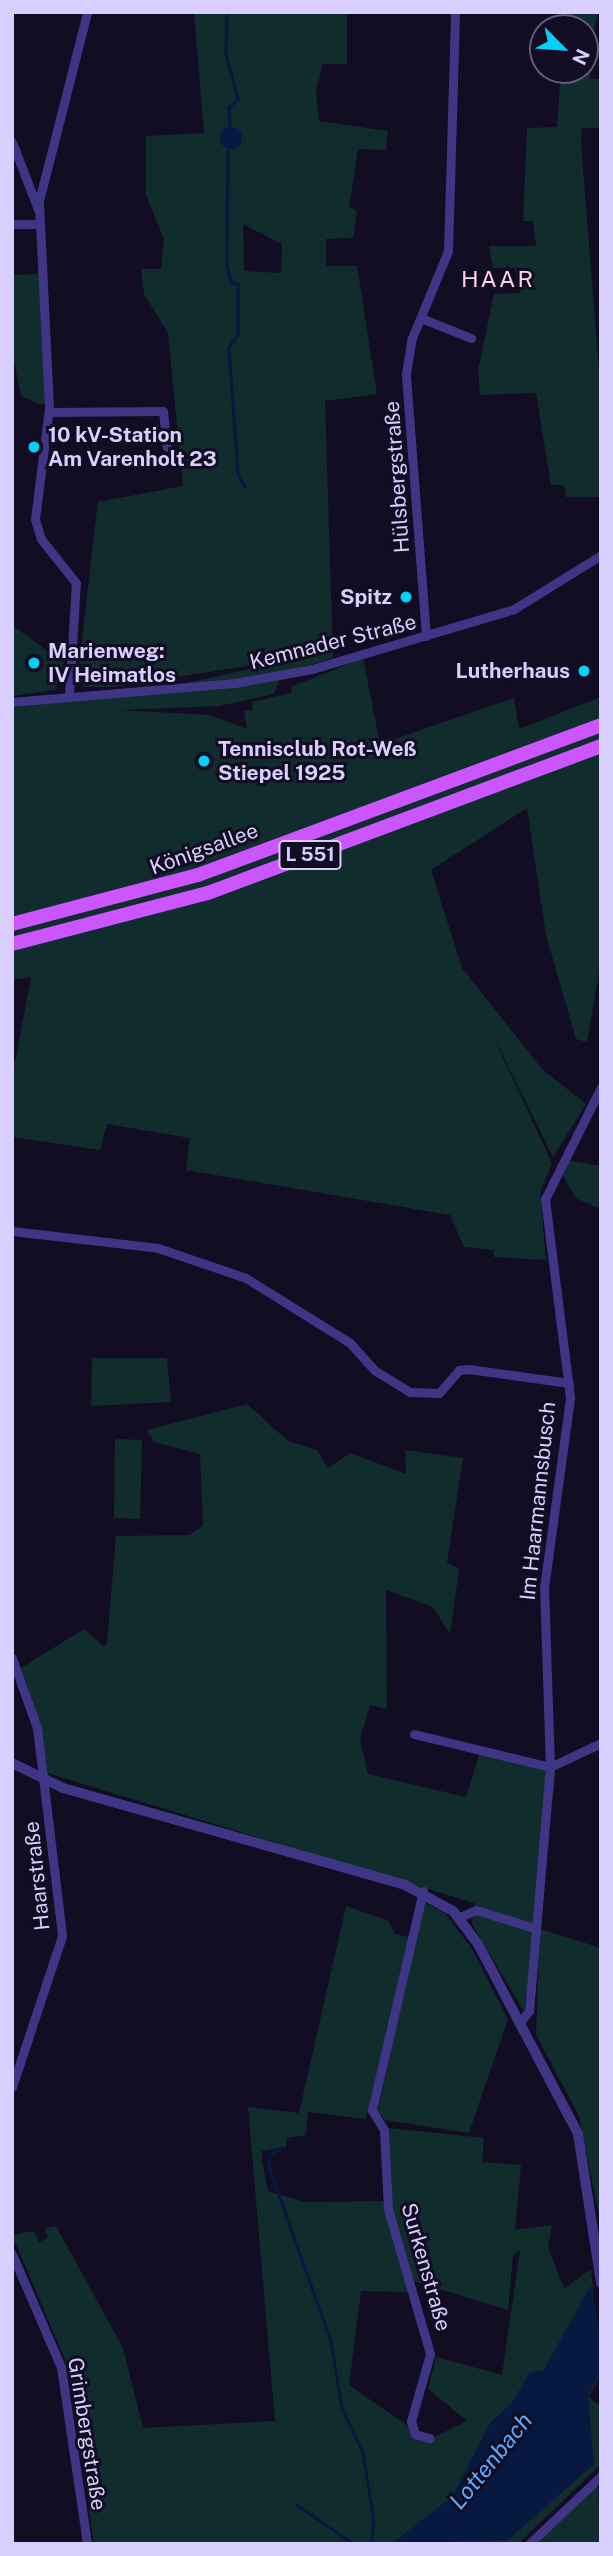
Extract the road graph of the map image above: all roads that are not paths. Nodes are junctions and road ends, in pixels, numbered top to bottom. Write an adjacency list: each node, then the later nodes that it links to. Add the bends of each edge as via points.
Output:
1 (87, 12): 5 (street)
2 (455, 12): 8 (street, Hülsbergstraße, via 448,251)
3 (12, 142): 4 (street)
4 (17, 175): 5 (street)
5 (38, 212): 7 (street)
6 (12, 224): 7 (street)
7 (39, 224): 10 (street)
8 (421, 318): 9 (street); 13 (street, Hülsbergstraße, via 406,374)
9 (471, 338)
10 (49, 412): 11 (street, via 163,411); 14 (street, via 35,519 41,539 76,583)
11 (167, 447)
12 (601, 555): 13 (street, Kemnader Straße, via 514,609)
13 (426, 636): 14 (street, Kemnader Straße, via 273,679)
14 (69, 696): 15 (street, Kemnader Straße)
15 (12, 702)
16 (601, 724): 18 (main road, Königsallee / L 551, via 198,876)
17 (601, 746): 19 (main road, Königsallee / L 551, via 208,893)
18 (12, 924)
19 (12, 944)
20 (600, 1090): 22 (street, Im Haarmannsbusch, via 545,1199)
21 (12, 1231): 22 (street, via 158,1248 246,1278 350,1343 387,1380 418,1394 439,1393 459,1370 469,1369)
22 (569, 1383): 27 (street, Im Haarmannsbusch, via 544,1588)
23 (12, 1657): 28 (street, Haarstraße, via 37,1728)
24 (414, 1734): 27 (street)
25 (601, 1743): 27 (street)
26 (12, 1762): 28 (street)
27 (550, 1767): 31 (street, Im Haarmannsbusch)
28 (46, 1782): 29 (street); 33 (street, Haarstraße, via 62,1936)
29 (423, 1891): 30 (street); 36 (street, Surkenstraße, via 372,2110 384,2130 388,2210 430,2354 411,2421 415,2434)
30 (460, 1917): 31 (street, via 477,1910); 32 (street)
31 (534, 1928): 32 (street, Im Haarmannsbusch, via 529,2011)
32 (520, 2022): 35 (street, via 581,2141)
33 (12, 2087)
34 (12, 2254): 38 (street, Grimbergstraße, via 61,2367)
35 (601, 2283)
36 (429, 2438)
37 (601, 2476): 39 (street)
38 (87, 2544)
39 (529, 2544)

